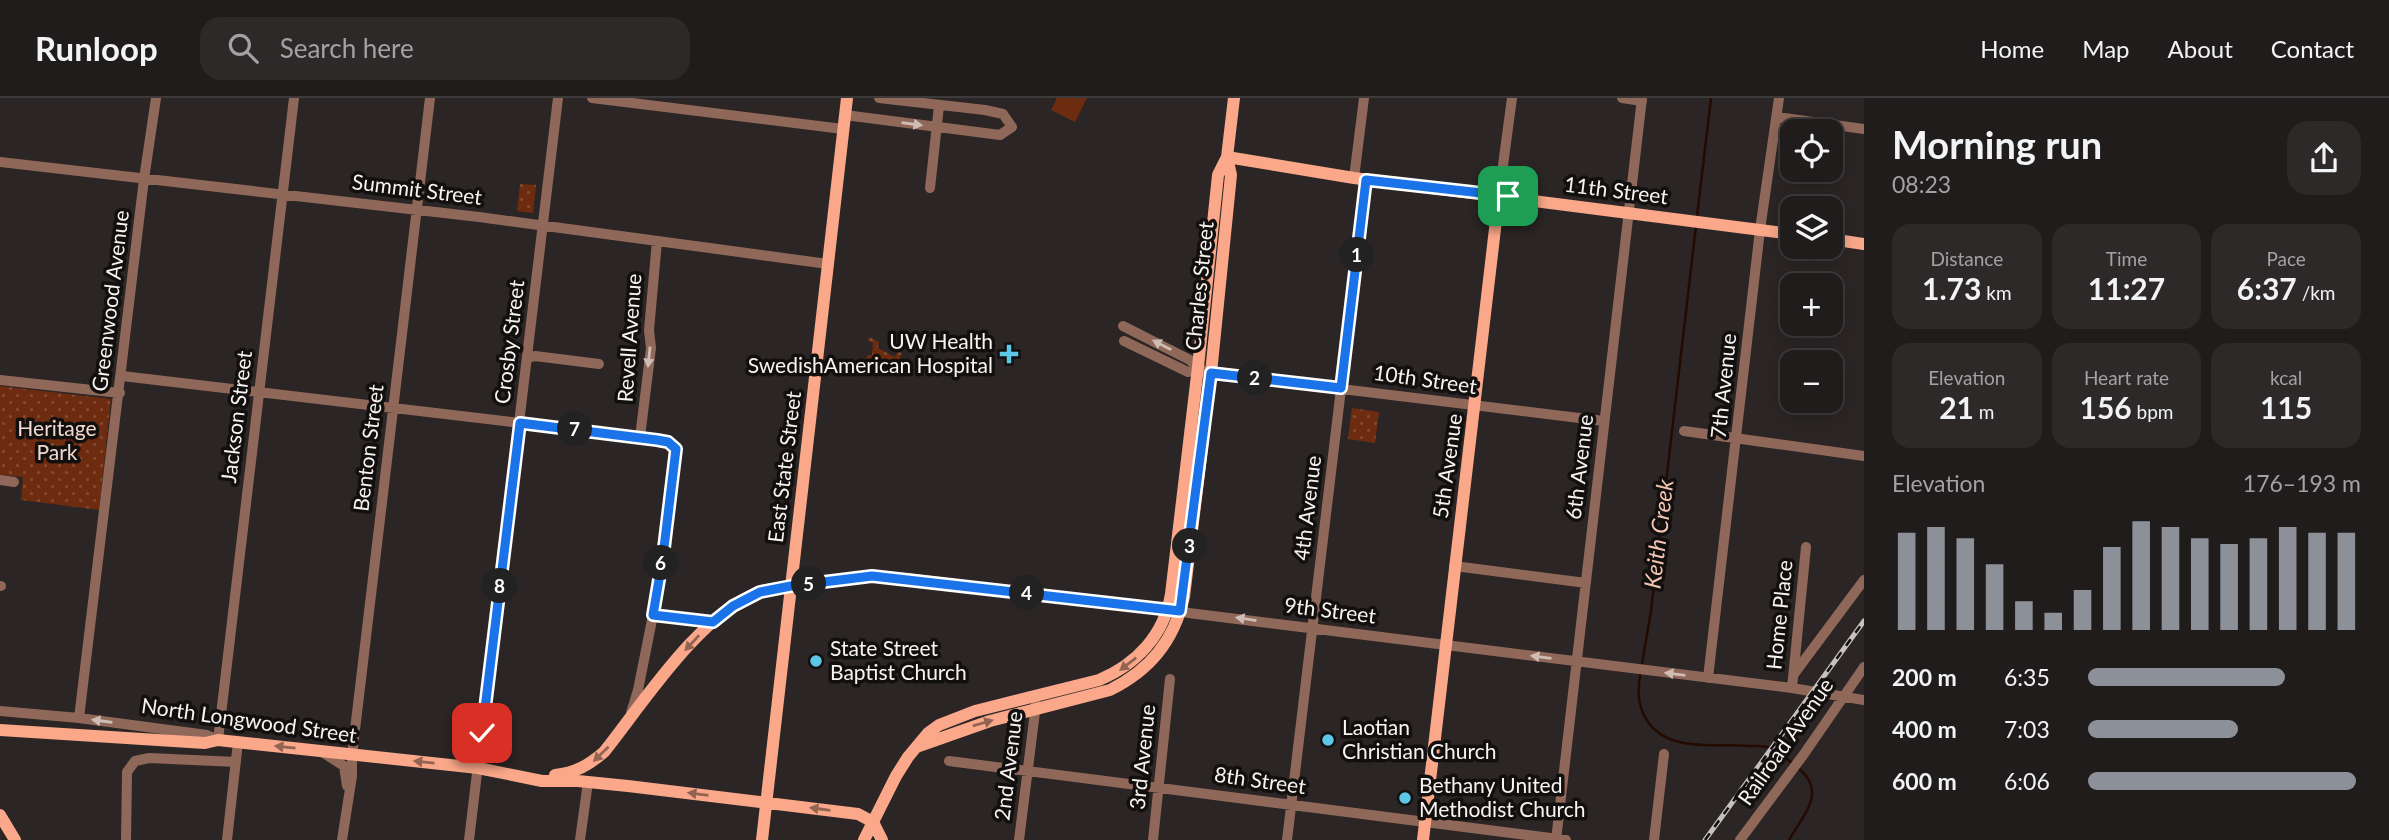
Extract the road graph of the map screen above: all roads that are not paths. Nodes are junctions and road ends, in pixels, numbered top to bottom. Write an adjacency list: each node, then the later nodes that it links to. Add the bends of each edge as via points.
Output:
1 (156, 98): 25 (street, Greenwood Avenue)
2 (293, 98): 28 (street, Jackson Street)
3 (430, 98): 30 (street, Benton Street)
4 (558, 98): 32 (street, Crosby Street)
5 (592, 98): 14 (street)
6 (846, 98): 17 (main road, East State Street)
7 (1234, 98): 23 (main road, Charles Street)
8 (1364, 98): 26 (street, 4th Avenue)
9 (1513, 98): 29 (street, 5th Avenue)
10 (1622, 98): 13 (street)
11 (1779, 98): 18 (street, 7th Avenue)
12 (884, 99): 16 (street); 19 (street)
13 (1642, 99): 31 (street, 6th Avenue)
14 (683, 103): 22 (street)
15 (986, 104): 16 (street); 20 (street, via 1003,114 1012,127 1000,135)
16 (939, 106): 20 (street)
17 (845, 115): 19 (street); 22 (main road, East State Street)
18 (1776, 117): 21 (street); 33 (street, 7th Avenue)
19 (887, 121): 20 (street, one-way to 20)
20 (937, 128): 27 (street)
21 (1864, 128)
22 (843, 129): 38 (main road, East State Street)
23 (1227, 157): 26 (main road, 11th Street); 43 (main road, Charles Street, via 1231,176)
24 (0, 162): 25 (street, Summit Street)
25 (144, 179): 28 (street, Summit Street); 44 (street, Greenwood Avenue)
26 (1360, 179): 29 (main road, 11th Street); 46 (street, 4th Avenue)
27 (930, 188)
28 (283, 193): 30 (street, Summit Street); 48 (street, Jackson Street)
29 (1499, 195): 31 (main road, 11th Street); 49 (main road, 5th Avenue)
30 (417, 209): 32 (street, Summit Street); 50 (street, Benton Street)
31 (1630, 213): 33 (main road, 11th Street); 51 (street, 6th Avenue)
32 (542, 225): 35 (street, Summit Street); 41 (street, Crosby Street)
33 (1760, 230): 34 (main road, 11th Street); 55 (street, 7th Avenue)
34 (1780, 232)
35 (657, 241): 38 (street, Summit Street); 54 (street, Revell Avenue, one-way to 54)
36 (1843, 241): 37 (main road)
37 (1864, 244)
38 (828, 264): 63 (main road, East State Street)
39 (1123, 326): 43 (street, one-way to 39)
40 (1124, 341): 43 (street, 10th Street, via 1188,372)
41 (528, 358): 42 (street); 52 (street, Crosby Street)
42 (599, 364)
43 (1205, 371): 46 (street, 10th Street); 64 (main road, Charles Street)
44 (122, 376): 47 (street, Greenwood Avenue); 48 (street)
45 (0, 380): 47 (street)
46 (1341, 388): 49 (street, 10th Street); 67 (street, 4th Avenue)
47 (120, 393): 79 (street, Greenwood Avenue)
48 (259, 393): 50 (street); 82 (street, Jackson Street)
49 (1476, 406): 51 (street, 10th Street); 60 (main road, 5th Avenue)
50 (393, 409): 52 (street); 87 (street, Benton Street)
51 (1604, 421): 62 (street, 6th Avenue)
52 (520, 423): 54 (street); 90 (street, Crosby Street)
53 (1684, 431): 55 (street)
54 (640, 437): 65 (street, via 668,442 676,449)
55 (1738, 437): 56 (street); 71 (street, 7th Avenue)
56 (1864, 456)
57 (0, 481): 58 (street)
58 (14, 482)
59 (1806, 547): 73 (street, Home Place)
60 (1454, 566): 62 (street); 68 (main road, 5th Avenue)
61 (1864, 580): 73 (street)
62 (1586, 583): 69 (street, 6th Avenue)
63 (791, 586): 64 (street, 9th Street, via 872,576); 66 (main road, North Longwood Street, via 760,592); 95 (main road, East State Street)
64 (1174, 610): 67 (street, 9th Street, one-way to 64); 74 (main road, Charles Street, one-way to 74, via 1134,661 1118,672); 78 (main road, Charles Street, via 1165,645 1138,674 1110,690)
65 (653, 615): 66 (street); 80 (street)
66 (713, 622): 80 (main road, North Longwood Street, one-way to 80)
67 (1313, 629): 68 (street, 9th Street); 97 (street, 4th Avenue)
68 (1445, 645): 69 (street, 9th Street, one-way to 68); 100 (main road, 5th Avenue)
69 (1578, 662): 71 (street, 9th Street, one-way to 69); 114 (street, 6th Avenue)
70 (1864, 667): 75 (street, Railroad Avenue)
71 (1708, 678): 73 (street, 9th Street)
72 (1170, 679): 94 (street, 3rd Avenue)
73 (1792, 682): 75 (street, 9th Street)
74 (1036, 696): 78 (street, 2nd Avenue); 84 (main road, Charles Street, via 952,719 928,733)
75 (1842, 698): 76 (street, 9th Street); 116 (street, Railroad Avenue)
76 (1864, 700)
77 (0, 711): 79 (street, North Longwood Street)
78 (1035, 711): 84 (main road, Charles Street, one-way to 78, via 978,725); 92 (street, 2nd Avenue)
79 (79, 718): 82 (street, North Longwood Street, one-way to 79)
80 (629, 719): 91 (main road, North Longwood Street, one-way to 91, via 589,764 560,774)
81 (0, 730): 82 (main road, via 205,743)
82 (218, 740): 83 (main road, North Longwood Street)
83 (238, 742): 85 (main road, North Longwood Street, one-way to 83); 89 (street)
84 (919, 747): 99 (main road, Charles Street, via 896,776)
85 (319, 751): 87 (main road, North Longwood Street); 96 (street, Benton Street, via 344,765)
86 (1664, 754): 115 (street)
87 (352, 755): 90 (main road, North Longwood Street, one-way to 87); 96 (street, Benton Street)
88 (948, 761): 92 (street, 8th Street)
89 (236, 762): 102 (street, via 135,761 127,772); 103 (street)
90 (478, 768): 91 (main road, North Longwood Street); 105 (street, Crosby Street)
91 (492, 771): 93 (main road, North Longwood Street)
92 (1027, 771): 94 (street, 8th Street); 110 (street, 2nd Avenue)
93 (588, 782): 95 (main road, North Longwood Street, one-way to 93); 106 (street)
94 (1159, 787): 97 (street, 8th Street); 111 (street, 3rd Avenue)
95 (766, 802): 99 (main road, North Longwood Street, one-way to 95, via 858,814); 107 (main road, East State Street)
96 (346, 803): 104 (street, Benton Street)
97 (1292, 804): 100 (street, 8th Street); 112 (street, 4th Avenue)
98 (0, 815): 101 (main road)
99 (873, 822): 108 (main road, Charles Street); 109 (main road)
100 (1425, 822): 113 (main road, 5th Avenue); 114 (street, 8th Street)
101 (15, 840)
102 (126, 840)
103 (227, 840)
104 (342, 840)
105 (469, 840)
106 (580, 840)
107 (762, 840)
108 (864, 840)
109 (882, 840)
110 (1019, 840)
111 (1153, 840)
112 (1287, 840)
113 (1423, 840)
114 (1559, 840)
115 (1654, 840)
116 (1740, 840)

